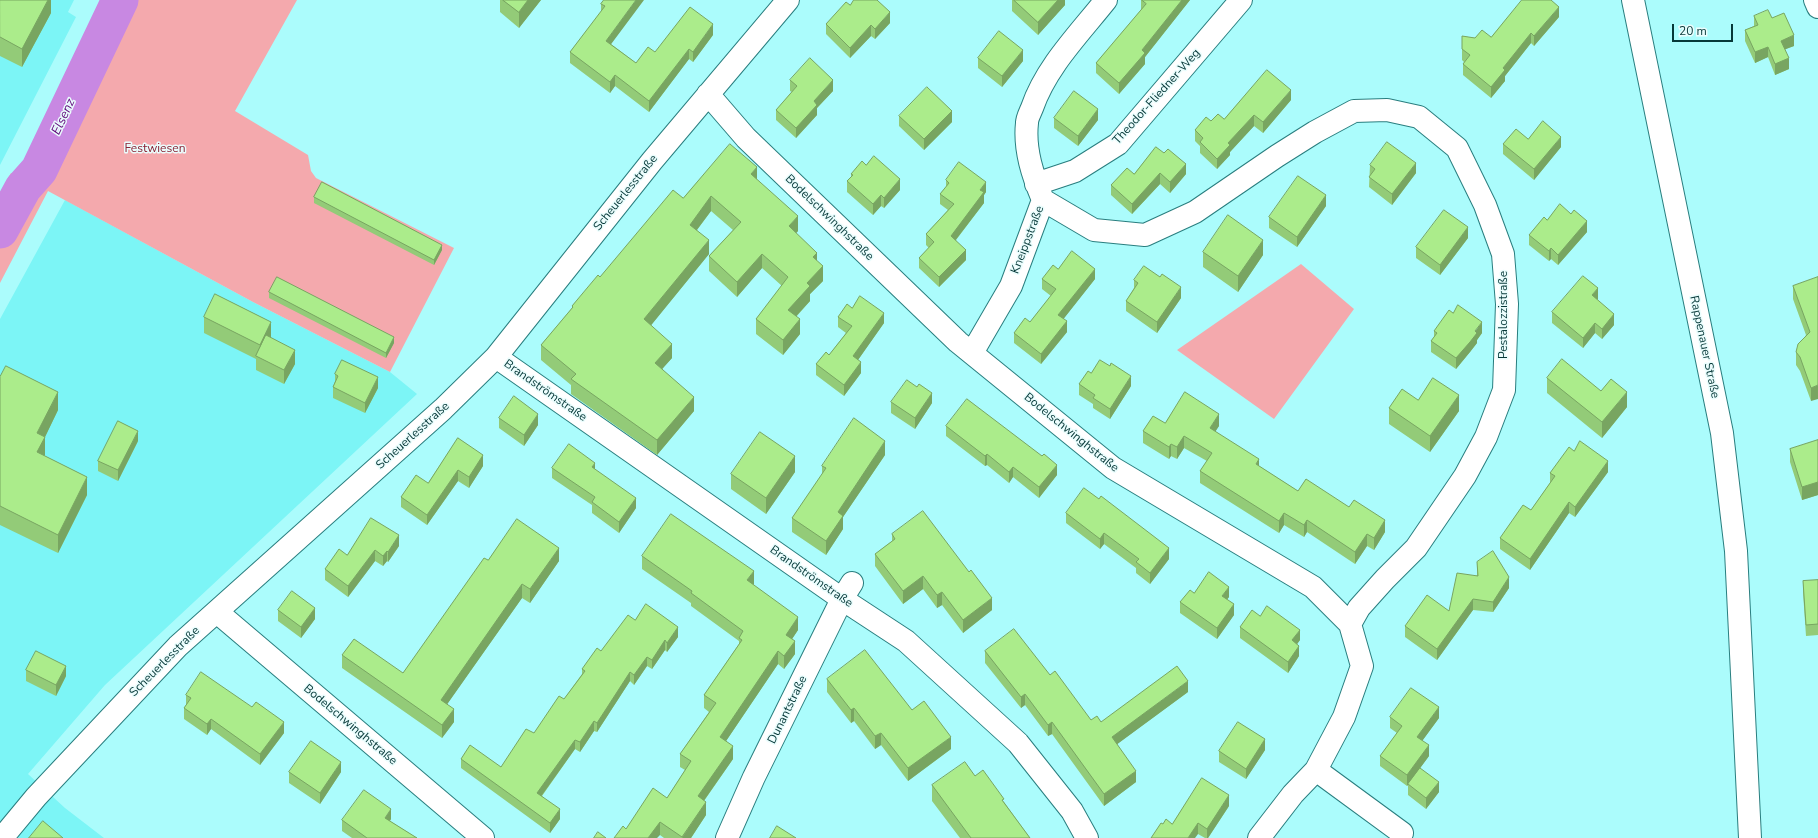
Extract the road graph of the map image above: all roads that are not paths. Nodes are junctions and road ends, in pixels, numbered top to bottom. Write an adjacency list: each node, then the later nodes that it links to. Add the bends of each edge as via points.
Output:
1 (788, 0): 7 (street, Scheuerlesstraße)
2 (1106, 0): 8 (street, via 1057,62 1037,93 1027,122 1027,151)
3 (1241, 0): 8 (street, Theodor-Fliedner-Weg, via 1118,144)
4 (1633, 0): 21 (street, Rappenauer Straße, via 1722,433 1736,551)
5 (1815, 0): 6 (street)
6 (1818, 7)
7 (708, 94): 9 (street, Bodelschwinghstraße, via 746,138); 10 (street, Scheuerlesstraße)
8 (1039, 192): 9 (street, Kneippstraße, via 1011,286); 13 (street, Pestalozzistraße, via 1094,230 1145,235 1195,212 1283,152 1354,111 1387,110 1419,117 1457,148 1485,205 1503,254 1507,304 1504,390 1486,437 1465,476 1416,548 1384,579 1359,608)
9 (972, 353): 13 (street, Bodelschwinghstraße, via 1113,468 1313,587)
10 (496, 357): 11 (street, Brandströmstraße); 12 (street, Scheuerlesstraße, via 443,409)
11 (847, 591): 18 (street, Dunantstraße); 19 (street, Brandströmstraße, via 1018,743 1072,811)
12 (217, 612): 16 (street, Scheuerlesstraße, via 178,646 40,792); 17 (street, Bodelschwinghstraße)
13 (1350, 624): 14 (street, Bodelschwinghstraße, via 1362,666 1344,717)
14 (1316, 770): 15 (street); 20 (street, Bodelschwinghstraße, via 1293,794)
15 (1402, 833)
16 (2, 838)
17 (483, 838)
18 (727, 838)
19 (1087, 838)
20 (1259, 838)
21 (1750, 838)

